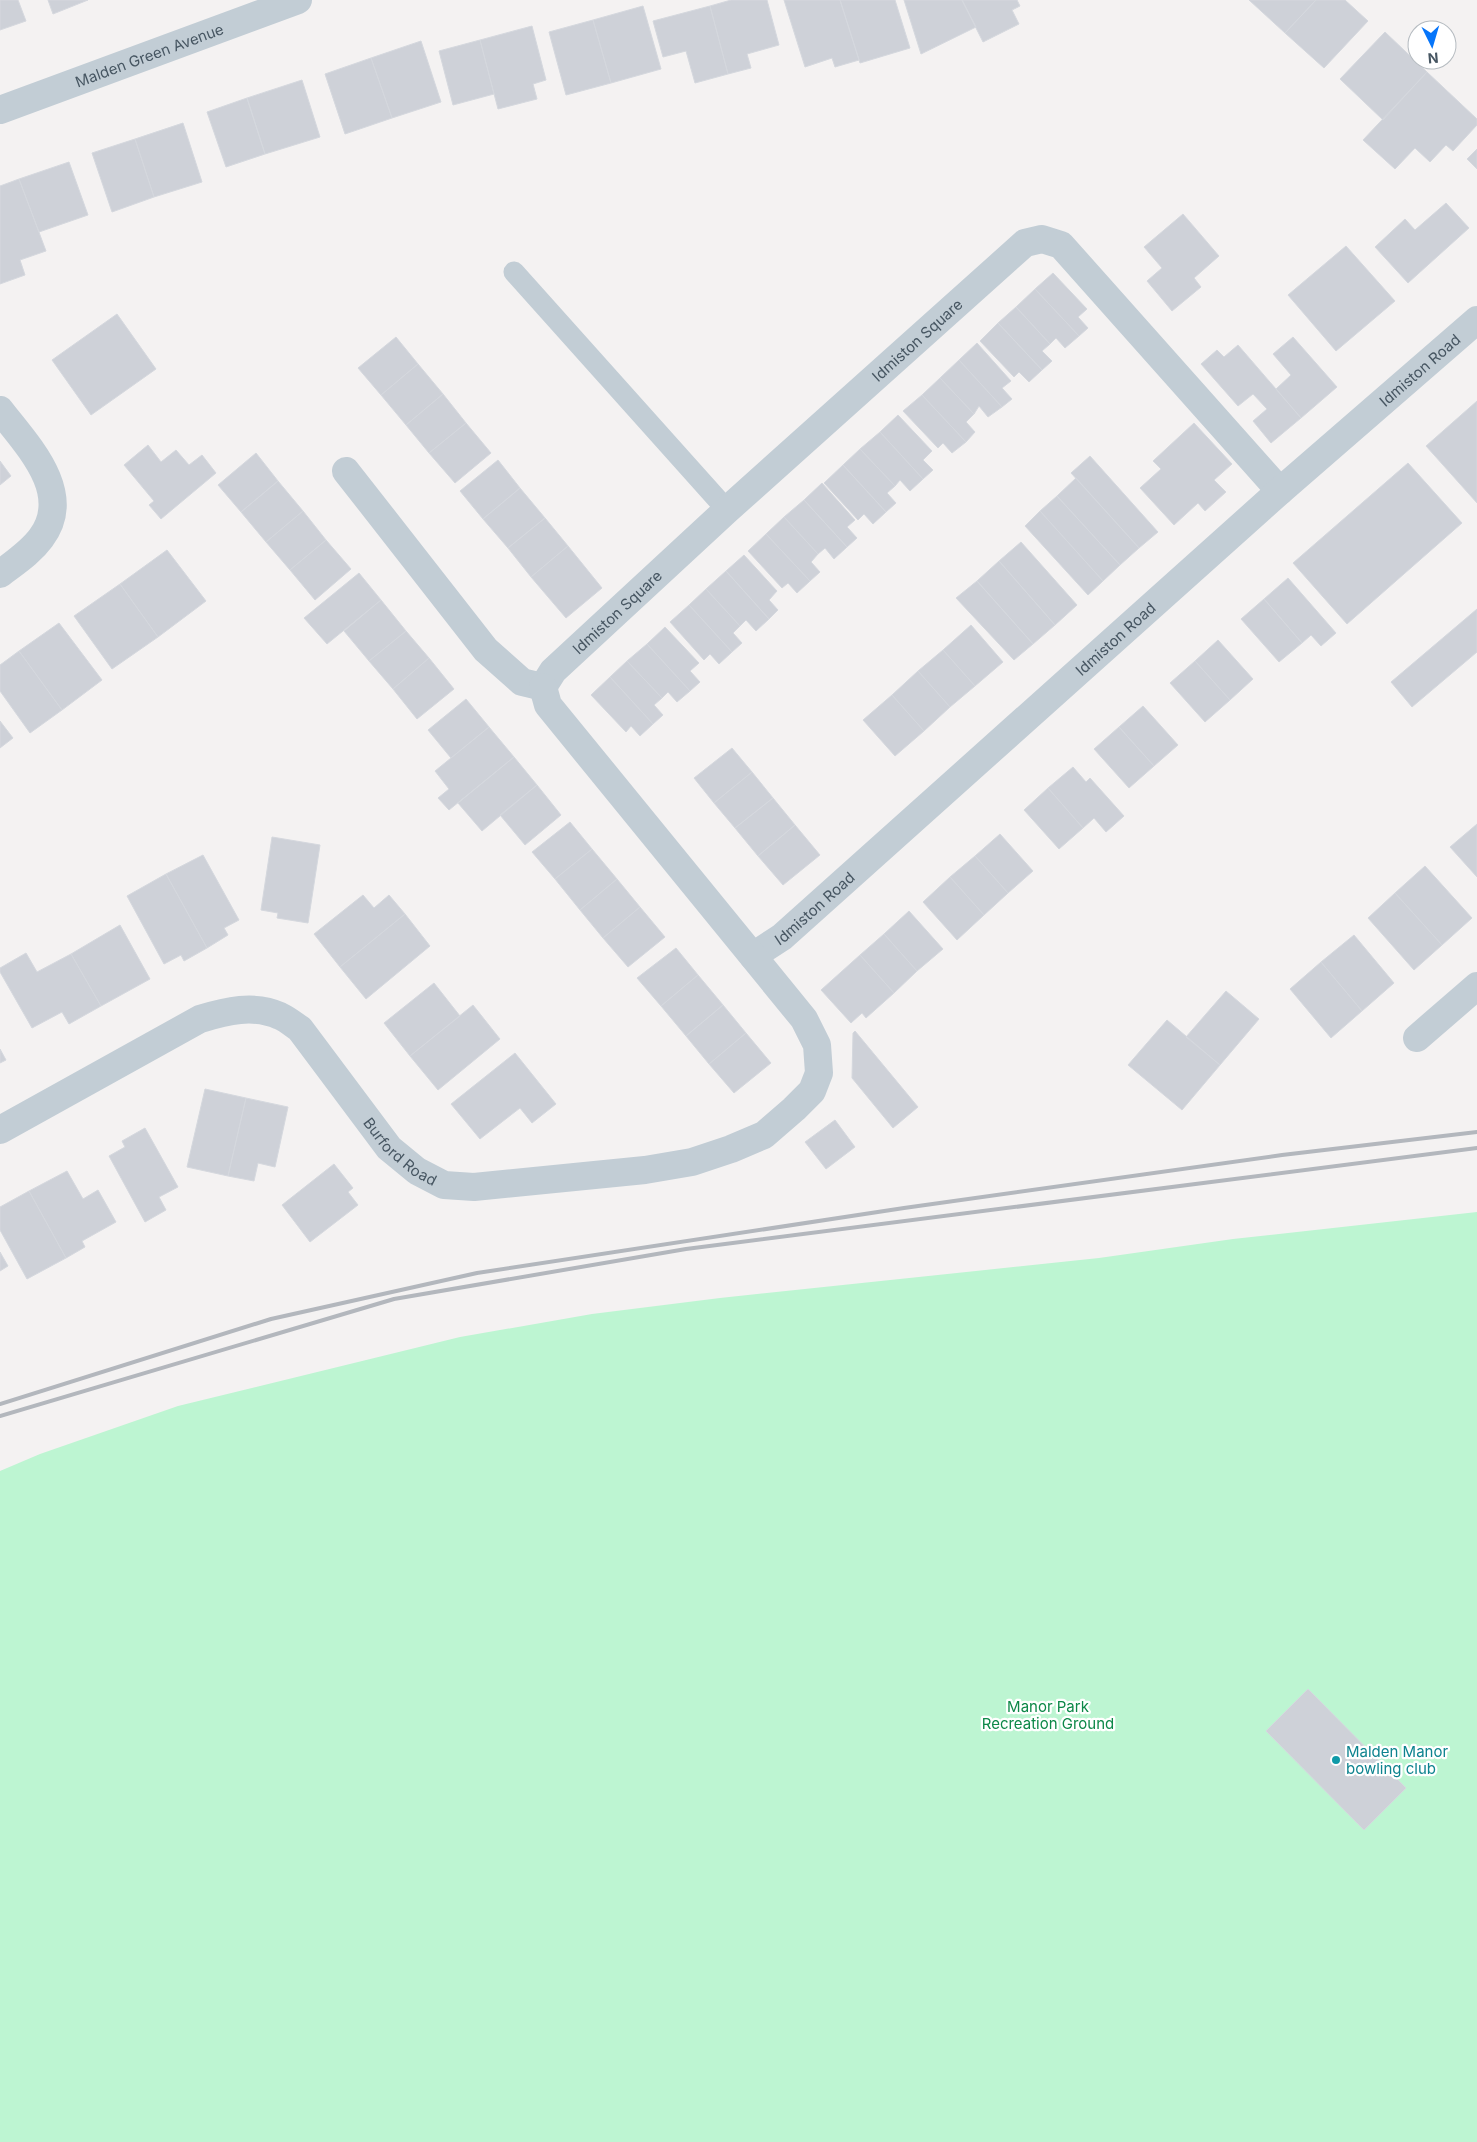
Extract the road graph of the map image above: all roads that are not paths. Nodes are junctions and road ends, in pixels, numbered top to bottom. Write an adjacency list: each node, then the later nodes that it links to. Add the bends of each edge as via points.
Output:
1 (298, 0): 2 (street, Malden Green Avenue)
2 (0, 110)
3 (514, 272): 8 (lane)
4 (1477, 320): 7 (street, Idmiston Road)
5 (0, 410): 9 (street, via 41,464 51,488 54,515 41,538)
6 (346, 471): 10 (street, via 486,650 522,682)
7 (1280, 491): 8 (street, Idmiston Square, via 1061,245 1042,239 1025,244); 11 (street, Idmiston Road, via 782,938)
8 (727, 510): 10 (street, Idmiston Square, via 553,671)
9 (0, 574)
10 (543, 687): 11 (street, Burford Road, via 548,705)
11 (753, 956): 14 (street, Burford Road, via 804,1018 817,1044 819,1073 812,1090 764,1135 692,1162 645,1170 474,1187 444,1185 417,1171 389,1148 300,1029 281,1016 256,1009 226,1011 200,1019)
12 (1477, 986): 13 (street)
13 (1417, 1038)
14 (0, 1130)

